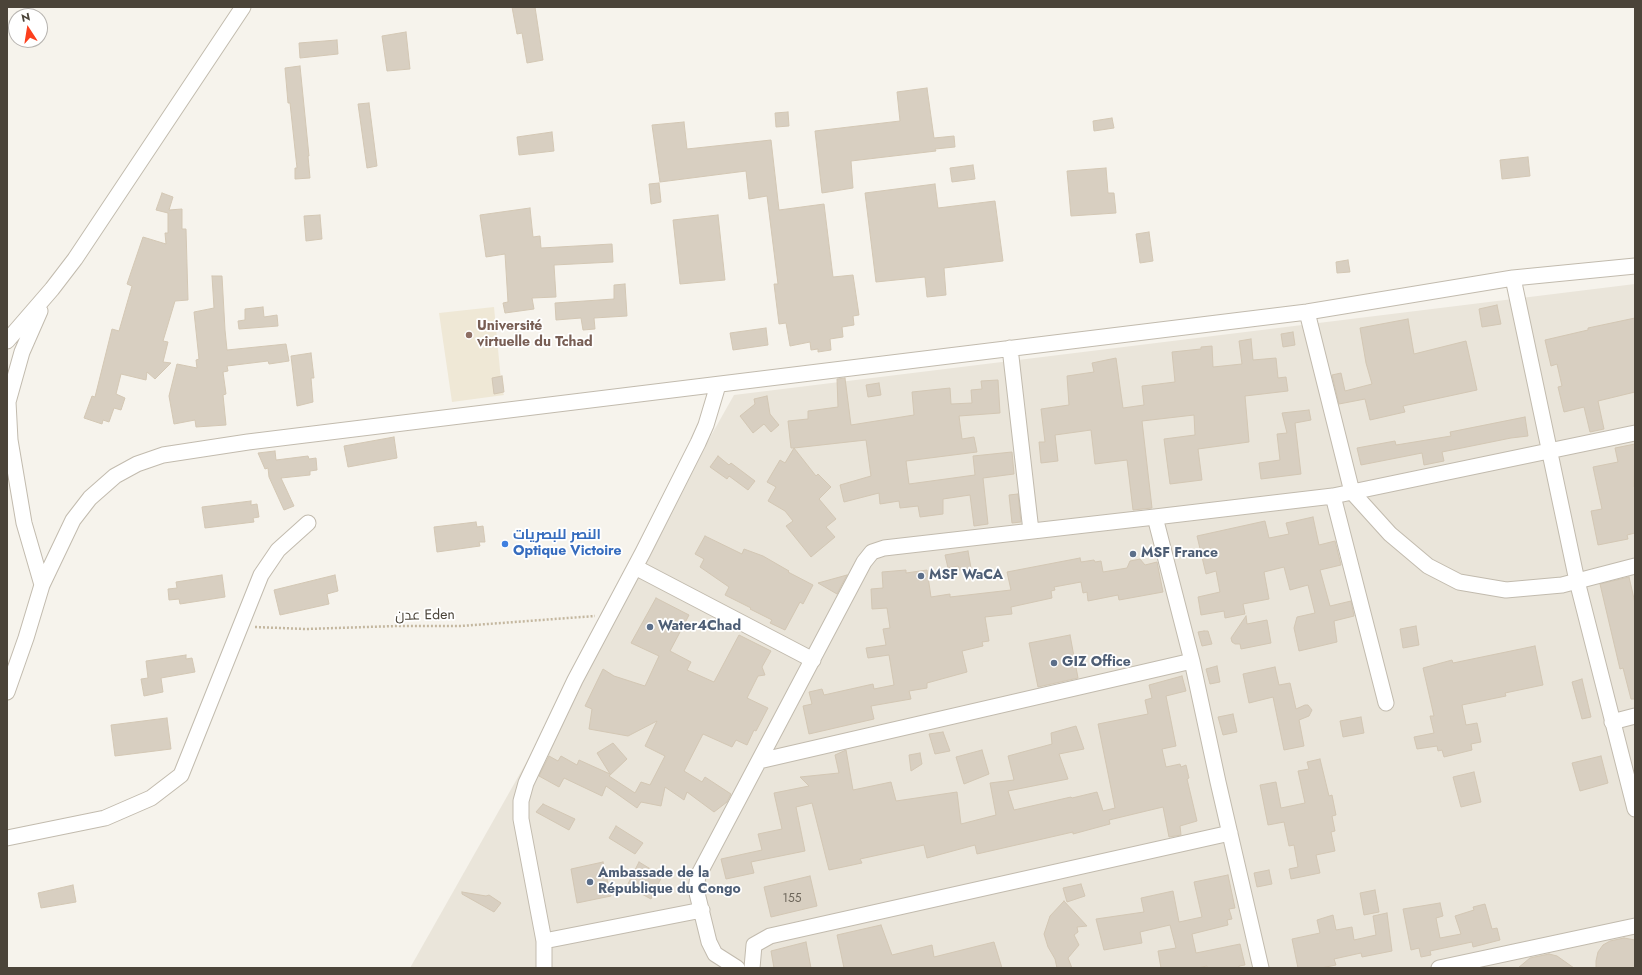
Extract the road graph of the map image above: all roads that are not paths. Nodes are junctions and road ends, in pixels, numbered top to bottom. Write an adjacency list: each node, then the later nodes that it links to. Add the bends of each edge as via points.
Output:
1 (243, 7): 4 (street, via 75,259)
2 (1635, 266): 3 (street)
3 (1514, 278): 5 (street); 11 (street)
4 (52, 289): 6 (street); 9 (street, via 25,345)
5 (1307, 312): 7 (street); 12 (street)
6 (7, 341)
7 (1010, 348): 8 (street); 16 (street)
8 (718, 385): 18 (street, via 698,443); 20 (street, via 256,441 163,455 137,464 115,476 90,498 73,520)
9 (8, 401): 20 (street, via 10,440 24,523)
10 (1635, 433): 11 (street)
11 (1550, 451): 12 (street); 19 (street)
12 (1352, 492): 13 (street); 19 (street, via 1390,534 1428,566 1459,582 1506,590 1562,585)
13 (1333, 496): 14 (street); 24 (street)
14 (1155, 518): 16 (street); 22 (street)
15 (308, 523): 30 (street, via 278,550 261,575 181,774 151,798 105,818)
16 (1031, 531): 21 (street, via 884,548 872,552 864,562)
17 (1635, 566): 19 (street)
18 (634, 567): 21 (street); 33 (street, via 575,680 526,783 521,802 521,819)
19 (1577, 581): 26 (street)
20 (42, 585): 23 (street)
21 (813, 660): 27 (street)
22 (1192, 661): 27 (street); 29 (street)
23 (7, 692)
24 (1386, 703)
25 (1635, 716): 26 (street)
26 (1612, 722): 28 (street)
27 (759, 760): 31 (street, via 698,876 696,889)
28 (1635, 809)
29 (1230, 833): 36 (street, via 770,936 754,944); 37 (street)
30 (7, 838)
31 (702, 910): 33 (street); 35 (street, via 709,942 715,954)
32 (1635, 926): 38 (street)
33 (544, 940): 34 (street)
34 (544, 968)
35 (736, 968)
36 (752, 968)
37 (1262, 968)
38 (1439, 968)

